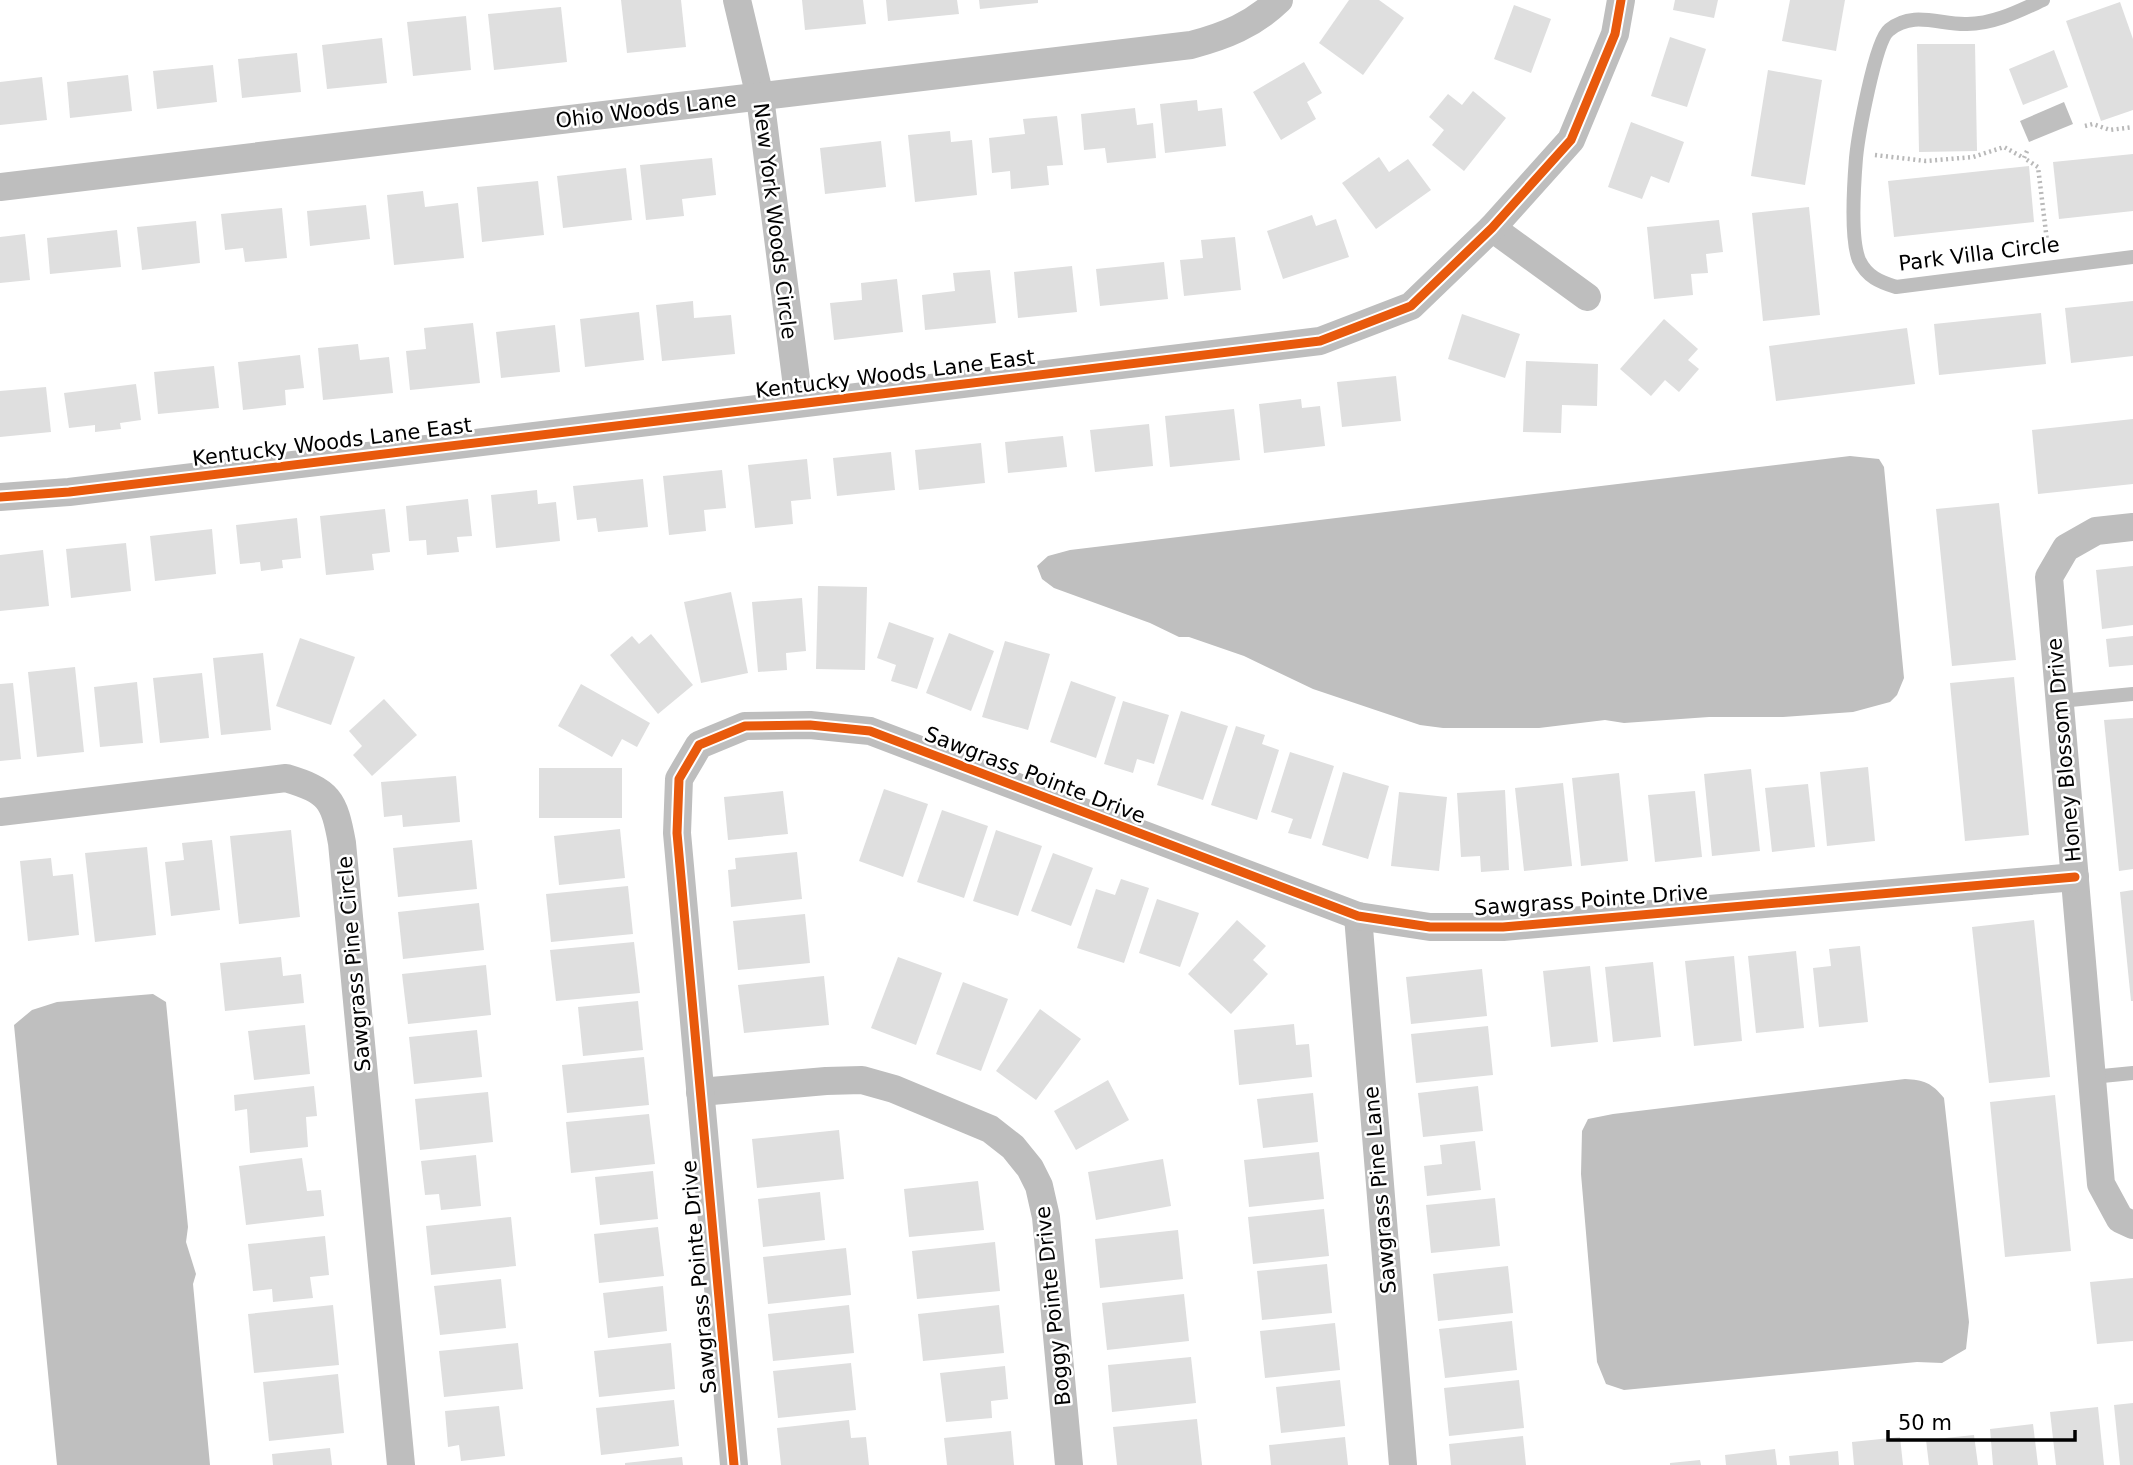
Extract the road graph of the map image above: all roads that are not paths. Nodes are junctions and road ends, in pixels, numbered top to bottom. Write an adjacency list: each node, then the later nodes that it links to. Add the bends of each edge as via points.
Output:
1 (737, 0): 5 (street, New York Woods Circle)
2 (1279, 0): 5 (street, Ohio Woods Lane, via 1252,23 1191,45)
3 (1621, 0): 7 (street, Kentucky Woods Lane East, via 1615,34 1571,140)
4 (2043, 0): 8 (lane, Park Villa Circle, via 1993,20 1966,24 1916,19 1887,31 1876,54 1857,153 1854,205 1859,258 1868,274 1896,287)
5 (760, 97): 6 (street, Ohio Woods Lane); 10 (street, New York Woods Circle)
6 (0, 187)
7 (1492, 228): 9 (street); 10 (street, Kentucky Woods Lane East, via 1412,306 1320,341)
8 (2133, 257)
9 (1587, 297)
10 (799, 402): 11 (street, Kentucky Woods Lane East)
11 (0, 497)
12 (2133, 527): 14 (street, Honey Blossom Drive, via 2096,531 2066,548 2049,578)
13 (2133, 694): 14 (lane)
14 (2060, 702): 16 (street, Honey Blossom Drive)
15 (0, 813): 22 (street, Sawgrass Pine Circle, via 286,778 323,793 332,805 342,843)
16 (2075, 877): 17 (street, Sawgrass Pointe Drive, via 1503,927 1430,927); 19 (street, Honey Blossom Drive)
17 (1357, 916): 20 (street, Sawgrass Pointe Drive, via 870,731 745,726 699,745 679,779 677,833); 25 (street, Sawgrass Pine Lane)
18 (2133, 1073): 19 (lane)
19 (2092, 1077): 21 (street, Honey Blossom Drive, via 2101,1184 2120,1219)
20 (700, 1093): 23 (street, Sawgrass Pointe Drive); 24 (street, Boggy Pointe Drive, via 862,1080 990,1129 1013,1147 1039,1186 1046,1217)
21 (2133, 1225)
22 (401, 1465)
23 (734, 1465)
24 (1069, 1465)
25 (1403, 1465)

